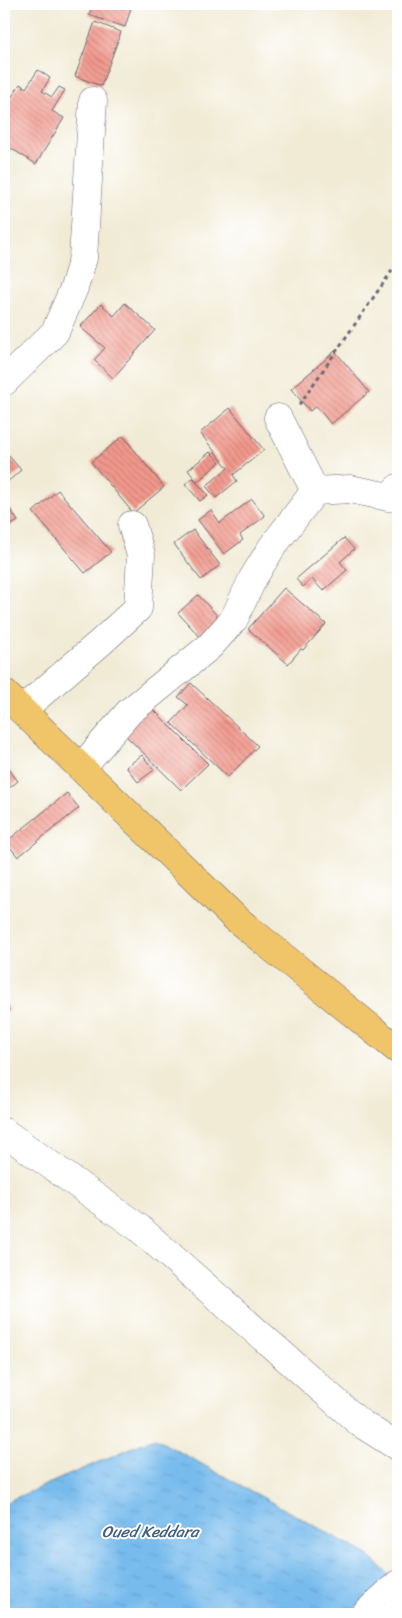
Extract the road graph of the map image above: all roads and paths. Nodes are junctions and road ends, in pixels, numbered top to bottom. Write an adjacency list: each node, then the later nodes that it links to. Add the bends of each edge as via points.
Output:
1 (93, 101): 3 (street, via 84,258 55,332)
2 (398, 262): 4 (path, via 297,408)
3 (4, 382)
4 (278, 418): 6 (street)
5 (398, 488): 6 (street, via 389,497 350,489)
6 (314, 491): 9 (street, via 272,547 234,619 210,646 129,712)
7 (132, 525): 8 (street, via 141,555 138,608 101,642)
8 (13, 701): 9 (main road)
9 (81, 768): 10 (main road, via 234,917)
10 (398, 1050)
11 (4, 1132): 12 (street, via 140,1228 360,1423)
12 (398, 1447)
13 (398, 1584): 14 (street)
14 (365, 1614)

